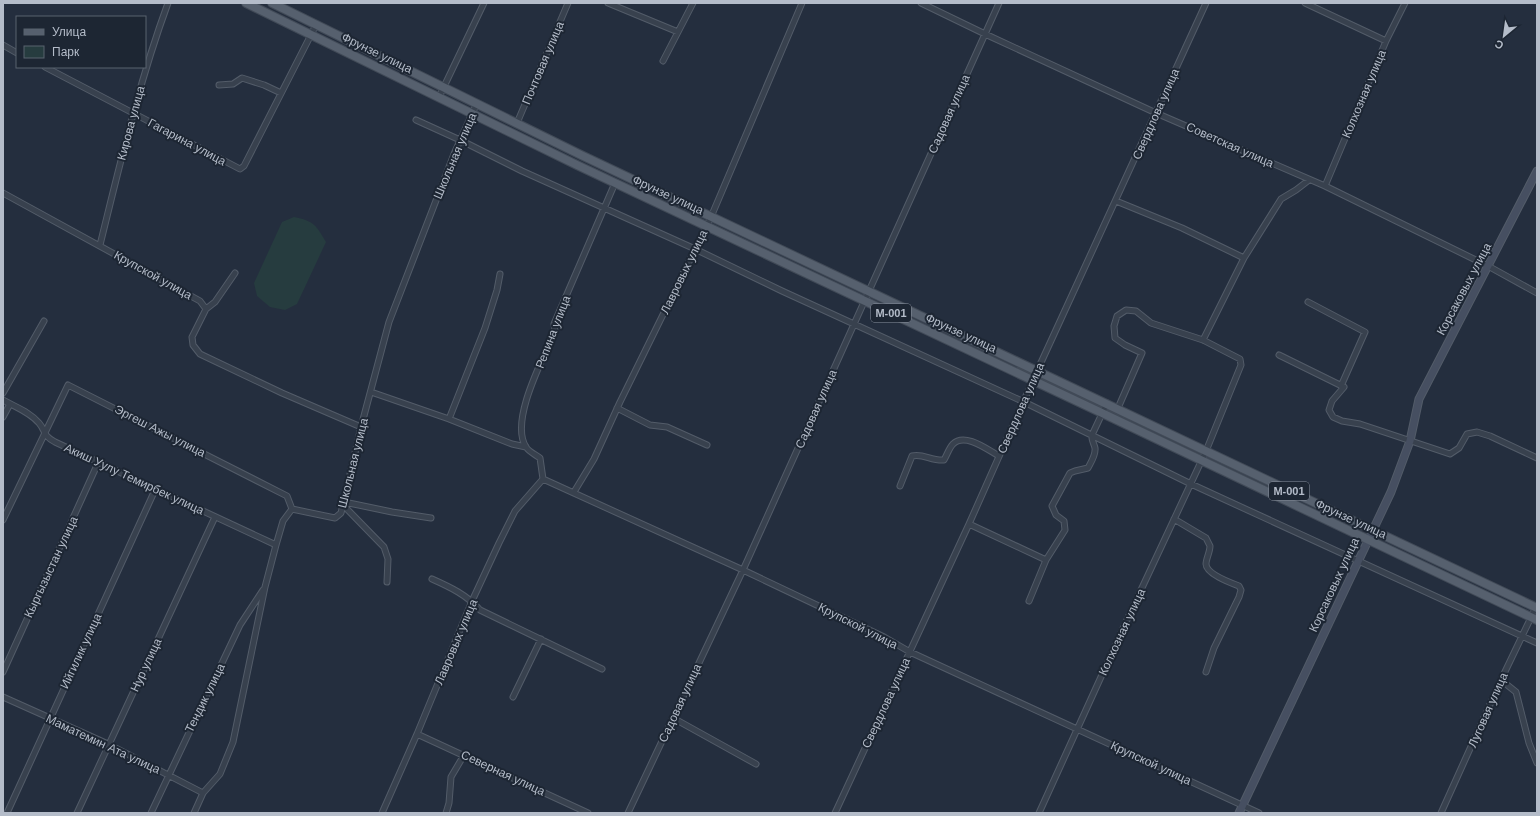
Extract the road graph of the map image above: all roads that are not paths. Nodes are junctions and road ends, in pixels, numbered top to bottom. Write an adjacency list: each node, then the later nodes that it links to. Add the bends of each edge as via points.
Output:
1 (168, 3): 28 (street, Кирова улица)
2 (246, 3): 16 (main road, Фрунзе улица / M-001)
3 (272, 3): 14 (main road, Фрунзе улица / M-001)
4 (484, 3): 24 (street)
5 (568, 3): 32 (street, Почтовая улица)
6 (608, 3): 15 (street)
7 (693, 3): 15 (street)
8 (802, 3): 41 (street, Лавровых улица)
9 (921, 3): 17 (street, Советская улица)
10 (999, 3): 17 (street, Садовая улица)
11 (1206, 3): 29 (street, Свердлова улица)
12 (1305, 3): 18 (street)
13 (1405, 3): 18 (street, Колхозная улица)
14 (316, 25): 16 (street); 24 (main road, Фрунзе улица / M-001)
15 (678, 32): 21 (street)
16 (311, 34): 25 (street); 26 (main road, Фрунзе улица / M-001)
17 (985, 34): 29 (street, Советская улица); 49 (street, Садовая улица)
18 (1386, 41): 37 (street, Колхозная улица)
19 (3, 45): 20 (street)
20 (16, 52)
21 (663, 61)
22 (47, 68): 28 (street, Гагарина улица)
23 (219, 85): 25 (street, via 233,84 242,78)
24 (444, 87): 26 (street); 27 (main road, Фрунзе улица / M-001)
25 (282, 93): 28 (street, Гагарина улица, via 240,170)
26 (439, 97): 30 (main road, Фрунзе улица / M-001)
27 (477, 103): 30 (street, Школьная улица); 32 (main road, Фрунзе улица / M-001)
28 (133, 113): 43 (street, Кирова улица)
29 (1156, 113): 35 (street, Советская улица); 39 (street, Свердлова улица)
30 (472, 114): 33 (street, Школьная улица); 36 (main road, Фрунзе улица / M-001)
31 (416, 120): 33 (street)
32 (517, 123): 41 (main road, Фрунзе улица / M-001)
33 (460, 140): 40 (street); 62 (street, Школьная улица, via 389,322)
34 (1537, 171): 46 (street, Корсаковых улица)
35 (1309, 180): 37 (street, Советская улица); 45 (street, via 1281,199)
36 (615, 183): 40 (street, Репина улица); 42 (main road, Фрунзе улица / M-001)
37 (1325, 186): 46 (street, Советская улица)
38 (3, 193): 43 (street, Крупской улица)
39 (1116, 201): 45 (street, via 1182,228); 58 (street, Свердлова улица)
40 (604, 209): 44 (street); 77 (street, Репина улица, via 554,324 555,332 526,398 520,424)
41 (711, 217): 42 (street, Лавровых улица); 49 (main road, Фрунзе улица / M-001)
42 (707, 226): 44 (street, Лавровых улица); 51 (main road, Фрунзе улица / M-001)
43 (100, 245): 53 (street, Крупской улица, via 200,301)
44 (695, 250): 55 (street); 67 (street, Лавровых улица)
45 (1244, 258): 56 (street)
46 (1488, 266): 50 (street, Советская улица); 75 (street, Корсаковых улица, via 1419,399)
47 (235, 273): 53 (street, via 215,302)
48 (500, 274): 71 (street, via 498,290 485,328)
49 (869, 292): 51 (street, Садовая улица); 58 (main road, Фрунзе улица / M-001)
50 (1537, 293)
51 (865, 301): 55 (street, Садовая улица); 59 (main road, Фрунзе улица / M-001)
52 (1308, 302): 60 (street, via 1365,332)
53 (206, 309): 72 (street, via 192,337 193,345 200,354)
54 (44, 321): 61 (street)
55 (855, 324): 64 (street); 100 (street, Садовая улица)
56 (1203, 340): 68 (street, via 1151,323 1136,312 1126,310 1117,316 1114,326 1115,338 1142,353); 78 (street, Колхозная улица, via 1240,359 1241,365)
57 (1279, 355): 60 (street)
58 (1037, 370): 59 (street, Свердлова улица); 65 (main road, Фрунзе улица / M-001)
59 (1033, 380): 64 (street, Свердлова улица); 69 (main road, Фрунзе улица / M-001)
60 (1341, 386): 75 (street, via 1344,387 1332,401 1329,410 1333,417)
61 (3, 392)
62 (371, 392): 71 (street); 72 (street, Школьная улица)
63 (3, 400): 66 (street, Акиш Уулу Темирбек улица)
64 (1024, 402): 74 (street); 79 (street, Свердлова улица)
65 (1107, 403): 68 (main road, Фрунзе улица / M-001); 69 (street)
66 (10, 404): 70 (street); 73 (street, Акиш Уулу Темирбек улица, via 30,414 40,424)
67 (617, 408): 76 (street, via 650,425 667,427); 87 (street, Лавровых улица, via 594,459)
68 (1118, 408): 78 (main road, Фрунзе улица / M-001)
69 (1102, 413): 74 (street); 81 (main road, Фрунзе улица / M-001)
70 (3, 417)
71 (450, 419): 77 (street)
72 (361, 427): 88 (street, Школьная улица)
73 (44, 433): 82 (street, Акиш Уулу Темирбек улица, via 47,438); 89 (street, Эргеш Ажы улица, via 68,385 287,496); 93 (street)
74 (1092, 435): 84 (street); 98 (street, via 1091,440 1095,447 1088,468 1070,473 1052,506 1056,515 1064,521 1065,530)
75 (1410, 441): 80 (street, via 1450,454 1459,448 1467,434 1478,432); 95 (street, Корсаковых улица, via 1391,492)
76 (707, 445)
77 (526, 448): 83 (street, via 540,458)
78 (1206, 452): 81 (street, Колхозная улица); 95 (main road, Фрунзе улица / M-001)
79 (999, 456): 85 (street, via 970,441 961,440 953,444 944,460 935,460 918,454 912,456); 94 (street, Свердлова улица)
80 (1537, 458)
81 (1201, 461): 84 (street, Колхозная улица); 96 (main road, Фрунзе улица / M-001)
82 (98, 463): 86 (street, Акиш Уулу Темирбек улица); 113 (street, Кыргызыстан улица)
83 (543, 479): 87 (street, Крупской улица); 104 (street, Лавровых улица, via 515,511)
84 (1191, 484): 92 (street, Колхозная улица); 99 (street)
85 (900, 486)
86 (155, 490): 90 (street, Акиш Уулу Темирбек улица); 119 (street, Ийгилик улица)
87 (574, 492): 100 (street, Крупской улица)
88 (343, 503): 89 (street, Школьная улица, via 341,513 335,518); 91 (street); 102 (street, via 384,547 388,559)
89 (292, 509): 97 (street, via 283,521)
90 (216, 517): 97 (street, Акиш Уулу Темирбек улица); 122 (street, Нур улица)
91 (431, 518)
92 (1174, 519): 114 (street, via 1206,538 1210,546 1207,569 1239,586 1241,590 1214,648); 120 (street, Колхозная улица)
93 (3, 520)
94 (969, 524): 98 (street); 111 (street, Свердлова улица)
95 (1372, 530): 96 (street, Корсаковых улица); 106 (main road, Фрунзе улица / M-001)
96 (1368, 540): 99 (street, Корсаковых улица); 107 (main road, Фрунзе улица / M-001)
97 (276, 545): 103 (street)
98 (1046, 560): 105 (street)
99 (1358, 560): 108 (street); 128 (street, Корсаковых улица)
100 (743, 570): 111 (street, Крупской улица, via 884,637); 118 (street, Садовая улица)
101 (432, 579): 104 (street)
102 (387, 582)
103 (265, 587): 126 (street, Тендик улица, via 240,625); 127 (street, via 233,742 220,774)
104 (472, 601): 109 (street, via 480,610); 121 (street, Лавровых улица)
105 (1029, 601)
106 (1536, 608): 107 (street, Луговая улица)
107 (1534, 619): 108 (street, Луговая улица)
108 (1522, 636): 110 (street); 115 (street, Луговая улица)
109 (541, 639): 112 (street); 117 (street)
110 (1537, 643)
111 (910, 652): 120 (street, Крупской улица); 137 (street, Свердлова улица)
112 (602, 668)
113 (3, 672)
114 (1206, 672)
115 (1501, 680): 125 (street, via 1516,692); 141 (street, Луговая улица)
116 (3, 697): 119 (street, Маматемин Ата улица)
117 (513, 697)
118 (673, 718): 124 (street); 136 (street, Садовая улица)
119 (50, 719): 122 (street, Маматемин Ата улица); 129 (street, Ийгилик улица)
120 (1078, 729): 128 (street, Крупской улица); 138 (street, Колхозная улица)
121 (417, 734): 123 (street, Северная улица); 133 (street, Лавровых улица)
122 (108, 744): 126 (street, Маматемин Ата улица); 130 (street, Нур улица)
123 (464, 756): 134 (street, via 451,777); 135 (street, Северная улица)
124 (756, 764)
125 (1537, 764)
126 (168, 775): 127 (street, Маматемин Ата улица); 131 (street, Тендик улица)
127 (203, 794): 132 (street)
128 (1242, 805): 139 (street, Корсаковых улица); 140 (street, Крупской улица)
129 (7, 813)
130 (77, 813)
131 (151, 813)
132 (194, 813)
133 (382, 813)
134 (446, 813)
135 (588, 813)
136 (628, 813)
137 (835, 813)
138 (1039, 813)
139 (1239, 813)
140 (1259, 813)
141 (1441, 813)

